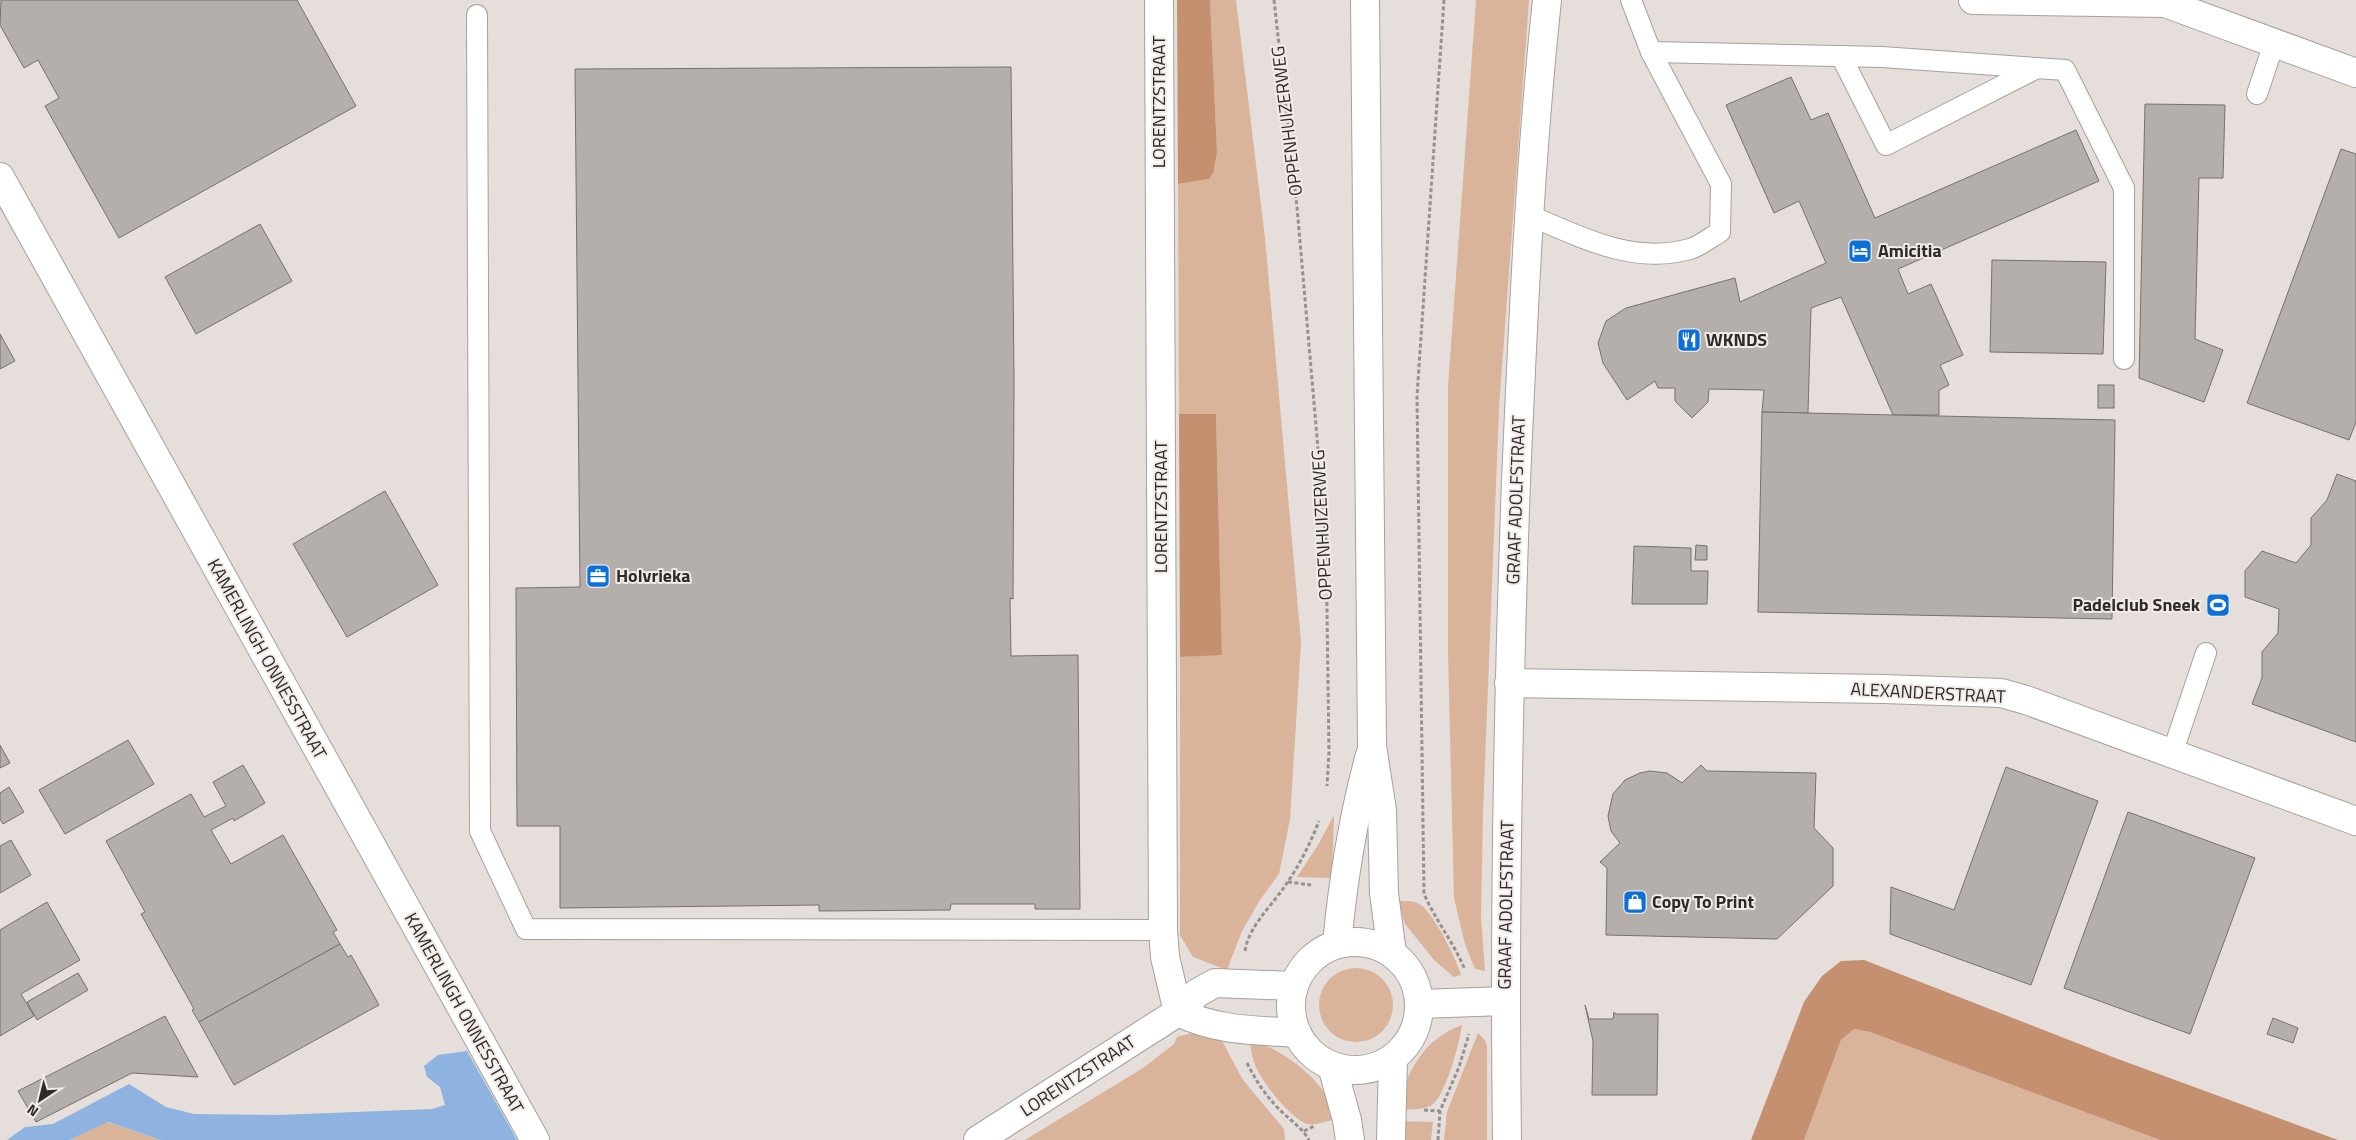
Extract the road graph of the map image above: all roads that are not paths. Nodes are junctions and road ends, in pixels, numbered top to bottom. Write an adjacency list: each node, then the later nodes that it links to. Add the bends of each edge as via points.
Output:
1 (1159, 0): 21 (street, LORENTZSTRAAT)
2 (1547, 0): 14 (street, GRAAF ADOLFSTRAAT)
3 (1631, 0): 8 (lane)
4 (1973, 0): 7 (street, via 2165,3)
5 (1364, 1): 18 (street)
6 (477, 15): 21 (lane, via 480,832 526,929)
7 (2274, 43): 11 (street); 12 (lane)
8 (1651, 52): 9 (lane); 14 (lane, via 1721,184 1720,232 1691,249 1651,255 1600,245)
9 (1841, 56): 10 (lane); 10 (lane, via 1886,145)
10 (2037, 68): 15 (lane, via 2065,70 2124,188)
11 (2356, 73)
12 (2257, 94)
13 (0, 177): 31 (street, KAMERLINGH ONNESSTRAAT)
14 (1529, 215): 17 (street, GRAAF ADOLFSTRAAT)
15 (2124, 359)
16 (2206, 653): 19 (lane)
17 (1509, 683): 19 (street, ALEXANDERSTRAAT, via 2001,693); 25 (street, GRAAF ADOLFSTRAAT)
18 (1372, 746): 22 (street, via 1356,808 1342,889); 23 (street, via 1382,810 1384,893)
19 (2172, 754): 20 (street, ALEXANDERSTRAAT)
20 (2356, 821)
21 (1163, 930): 27 (street, LORENTZSTRAAT, via 1165,958)
22 (1338, 944): 23 (street, via 1375,944); 24 (street, via 1318,953 1304,967)
23 (1392, 953): 26 (street, via 1406,966 1416,984)
24 (1294, 986): 27 (street, LORENTZSTRAAT, via 1215,983 1197,993); 28 (street, via 1291,1010)
25 (1505, 1001): 26 (street, GRAAF ADOLFSTRAAT); 35 (street, GRAAF ADOLFSTRAAT)
26 (1420, 1004): 29 (street, via 1413,1035)
27 (1178, 1012): 28 (street, via 1217,1027); 32 (street, LORENTZSTRAAT)
28 (1296, 1033): 30 (street, via 1311,1053)
29 (1393, 1058): 30 (street, via 1374,1068 1353,1071); 34 (street)
30 (1332, 1066): 33 (street)
31 (535, 1140)
32 (978, 1140)
33 (1350, 1140)
34 (1391, 1140)
35 (1507, 1140)

